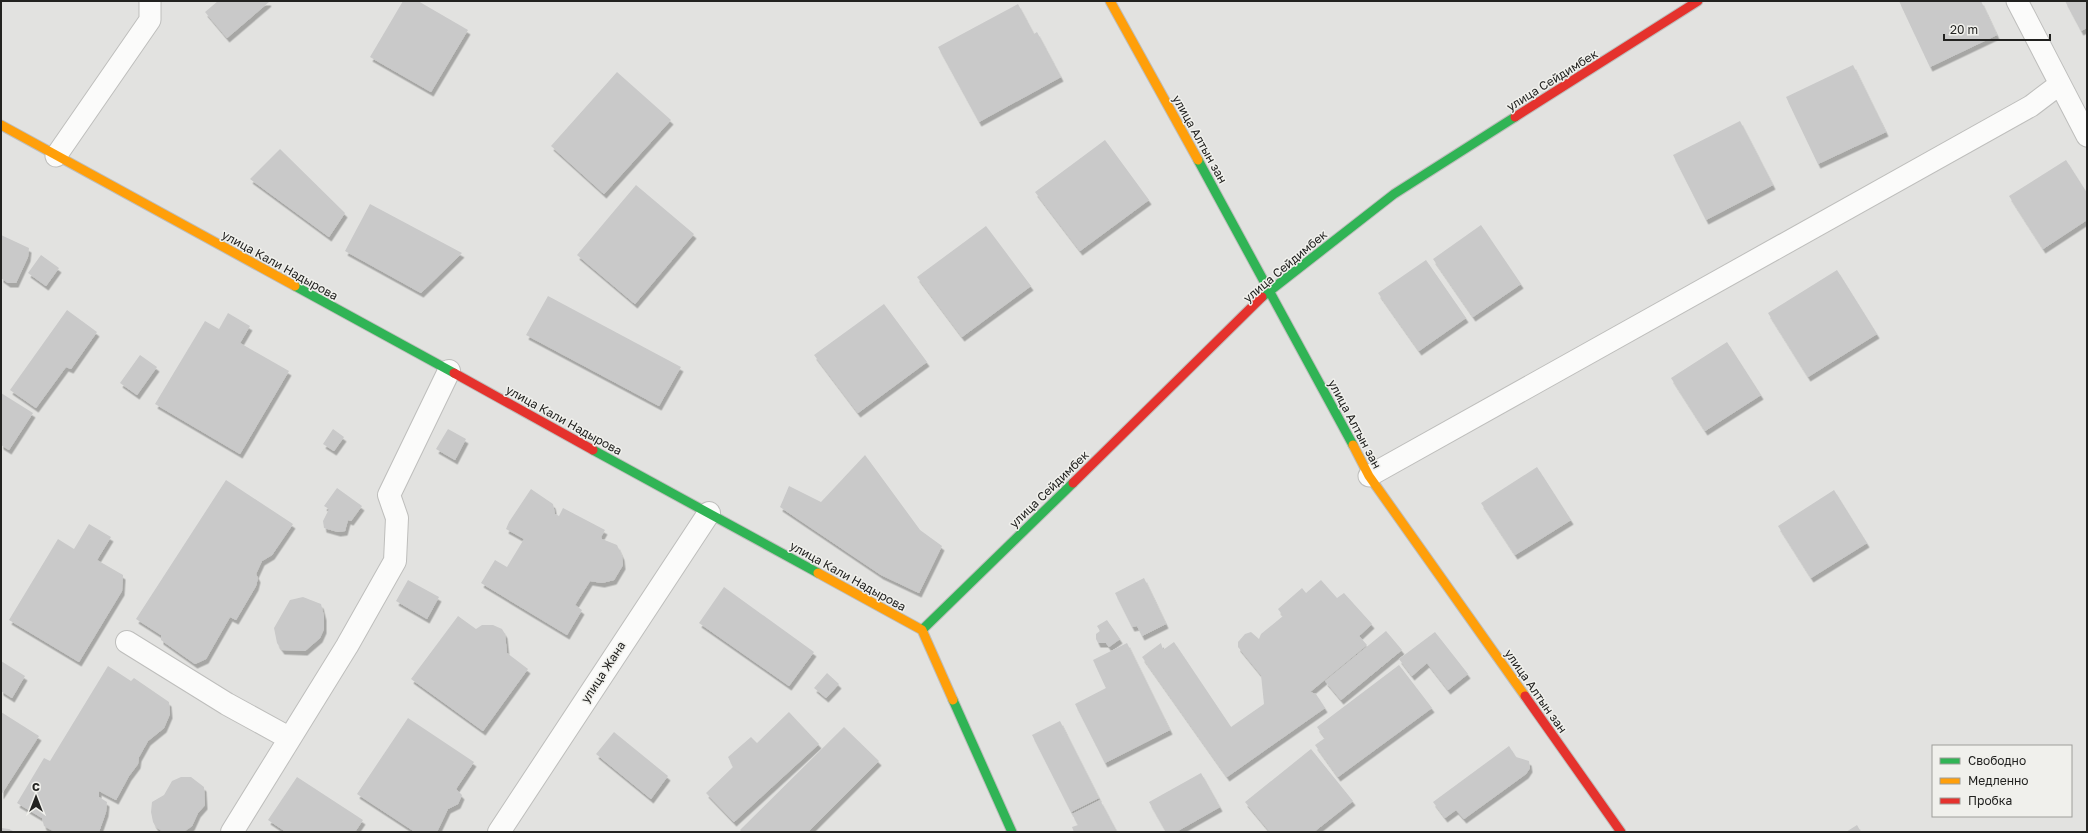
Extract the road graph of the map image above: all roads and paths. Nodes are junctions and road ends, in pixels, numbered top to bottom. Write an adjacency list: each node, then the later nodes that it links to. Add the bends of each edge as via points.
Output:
1 (150, 1): 8 (lane, via 150,20)
2 (1110, 1): 9 (street, улица Алтын зан)
3 (1698, 1): 9 (street, улица Сейдимбек, via 1394,194)
4 (2017, 1): 5 (lane)
5 (2060, 84): 7 (lane); 11 (lane, via 2031,106)
6 (1, 125): 8 (street, улица Кали Надырова)
7 (2087, 136)
8 (56, 156): 10 (street, улица Кали Надырова)
9 (1270, 290): 11 (street, улица Алтын зан); 13 (street, улица Сейдимбек)
10 (449, 371): 12 (street, улица Кали Надырова); 15 (street, via 389,495 397,518 395,561 347,646)
11 (1368, 476): 19 (street, улица Алтын зан)
12 (709, 513): 13 (street, улица Кали Надырова); 17 (street, улица Жана)
13 (922, 630): 18 (street)
14 (127, 642): 15 (street, via 227,704)
15 (289, 738): 16 (street)
16 (232, 832)
17 (499, 832)
18 (1012, 832)
19 (1621, 832)

